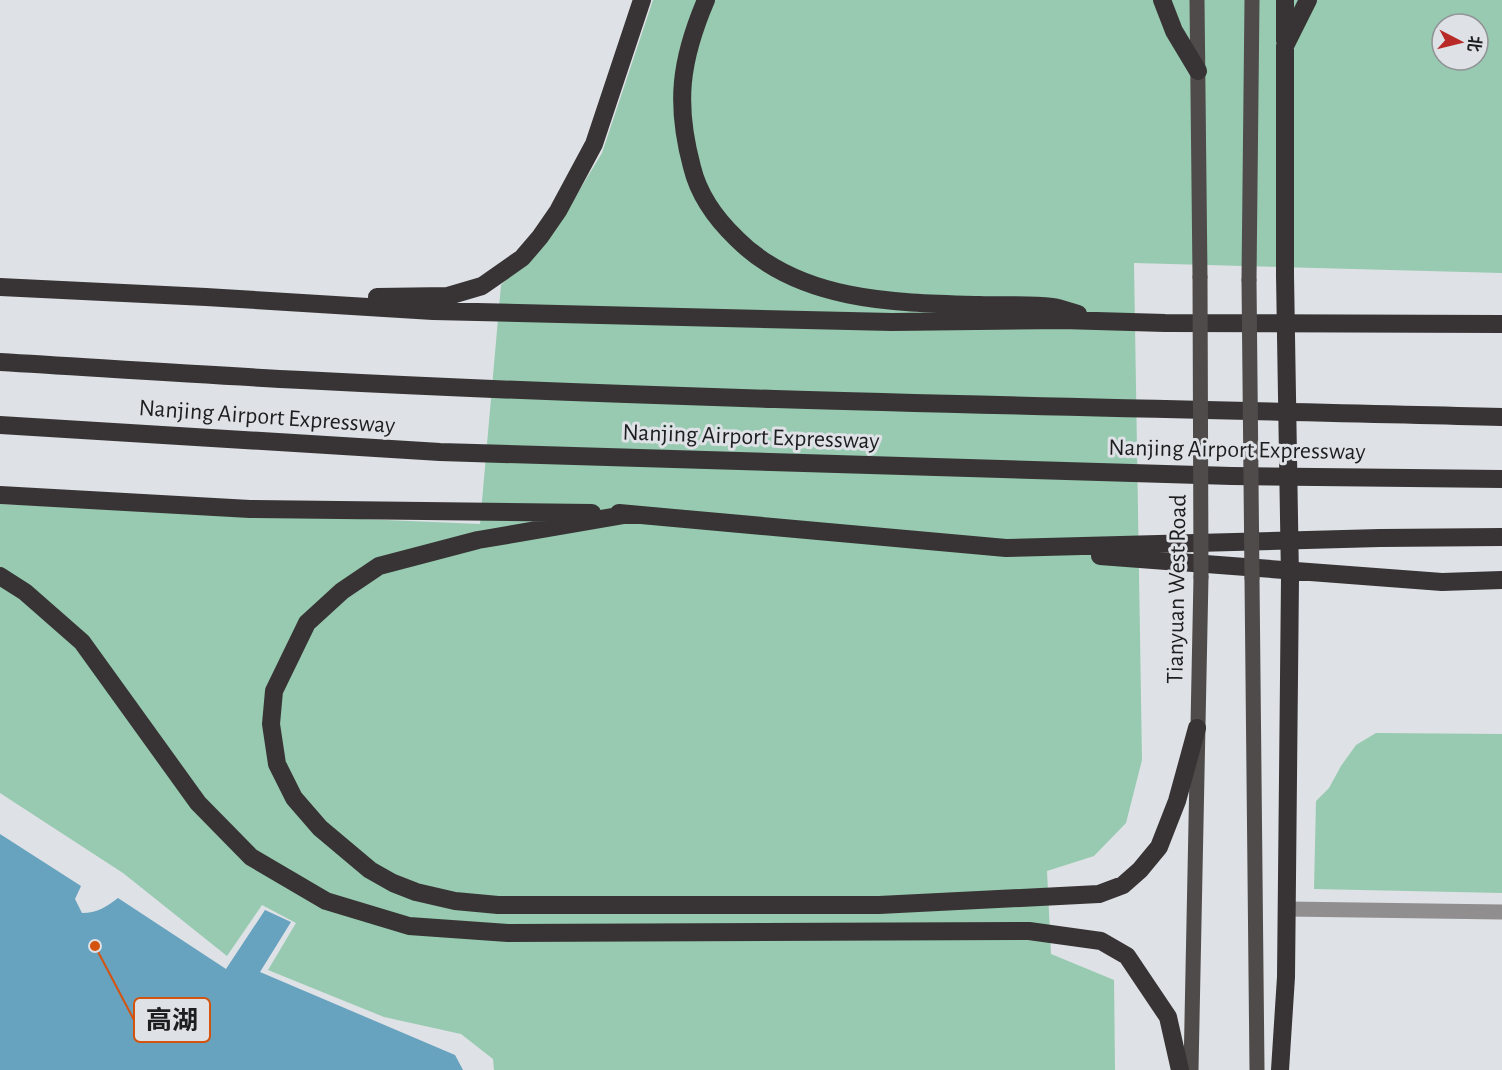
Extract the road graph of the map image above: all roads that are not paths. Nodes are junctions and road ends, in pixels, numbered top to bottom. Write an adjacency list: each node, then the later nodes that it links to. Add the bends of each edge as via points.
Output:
1 (642, 0): 11 (highway, via 594,144 558,211 522,258 482,286 448,296)
2 (706, 0): 12 (highway, via 684,68 684,134 693,173 711,210 760,260 799,280 842,294 945,304 1052,307)
3 (1162, 0): 9 (highway, via 1174,31)
4 (1197, 0): 9 (main road, Tianyuan West Road)
5 (1252, 0): 29 (main road, bridge, via 1250,280)
6 (1285, 0): 8 (highway)
7 (1308, 0): 8 (highway)
8 (1285, 46): 25 (highway, bridge, via 1290,578)
9 (1198, 71): 24 (main road, Tianyuan West Road, bridge, via 1201,577)
10 (0, 287): 11 (highway)
11 (206, 297): 12 (highway, via 433,311 892,322)
12 (1103, 321): 13 (highway)
13 (1502, 324)
14 (0, 362): 15 (highway, Nanjing Airport Expressway, via 574,392)
15 (1502, 417)
16 (0, 425): 17 (highway, Nanjing Airport Expressway, via 440,452 1232,476)
17 (1502, 479)
18 (0, 495): 19 (highway, via 250,509)
19 (630, 514): 21 (highway); 24 (highway, via 478,540 379,566 342,591 307,623 274,691 271,724 277,764 294,798 320,828 370,870 393,883 416,892 498,905 879,905 1099,894 1123,885 1159,847 1177,801)
20 (1502, 537): 21 (highway)
21 (1006, 548): 23 (highway, via 1442,582)
22 (0, 576): 27 (highway, via 25,592 82,642 198,803 251,857 326,901 409,926 508,933 1029,931 1101,941 1126,956 1168,1017)
23 (1502, 580)
24 (1197, 728): 28 (main road, Tianyuan West Road)
25 (1287, 909): 26 (lane); 30 (highway)
26 (1502, 912)
27 (1180, 1070)
28 (1191, 1070)
29 (1257, 1070)
30 (1280, 1070)

